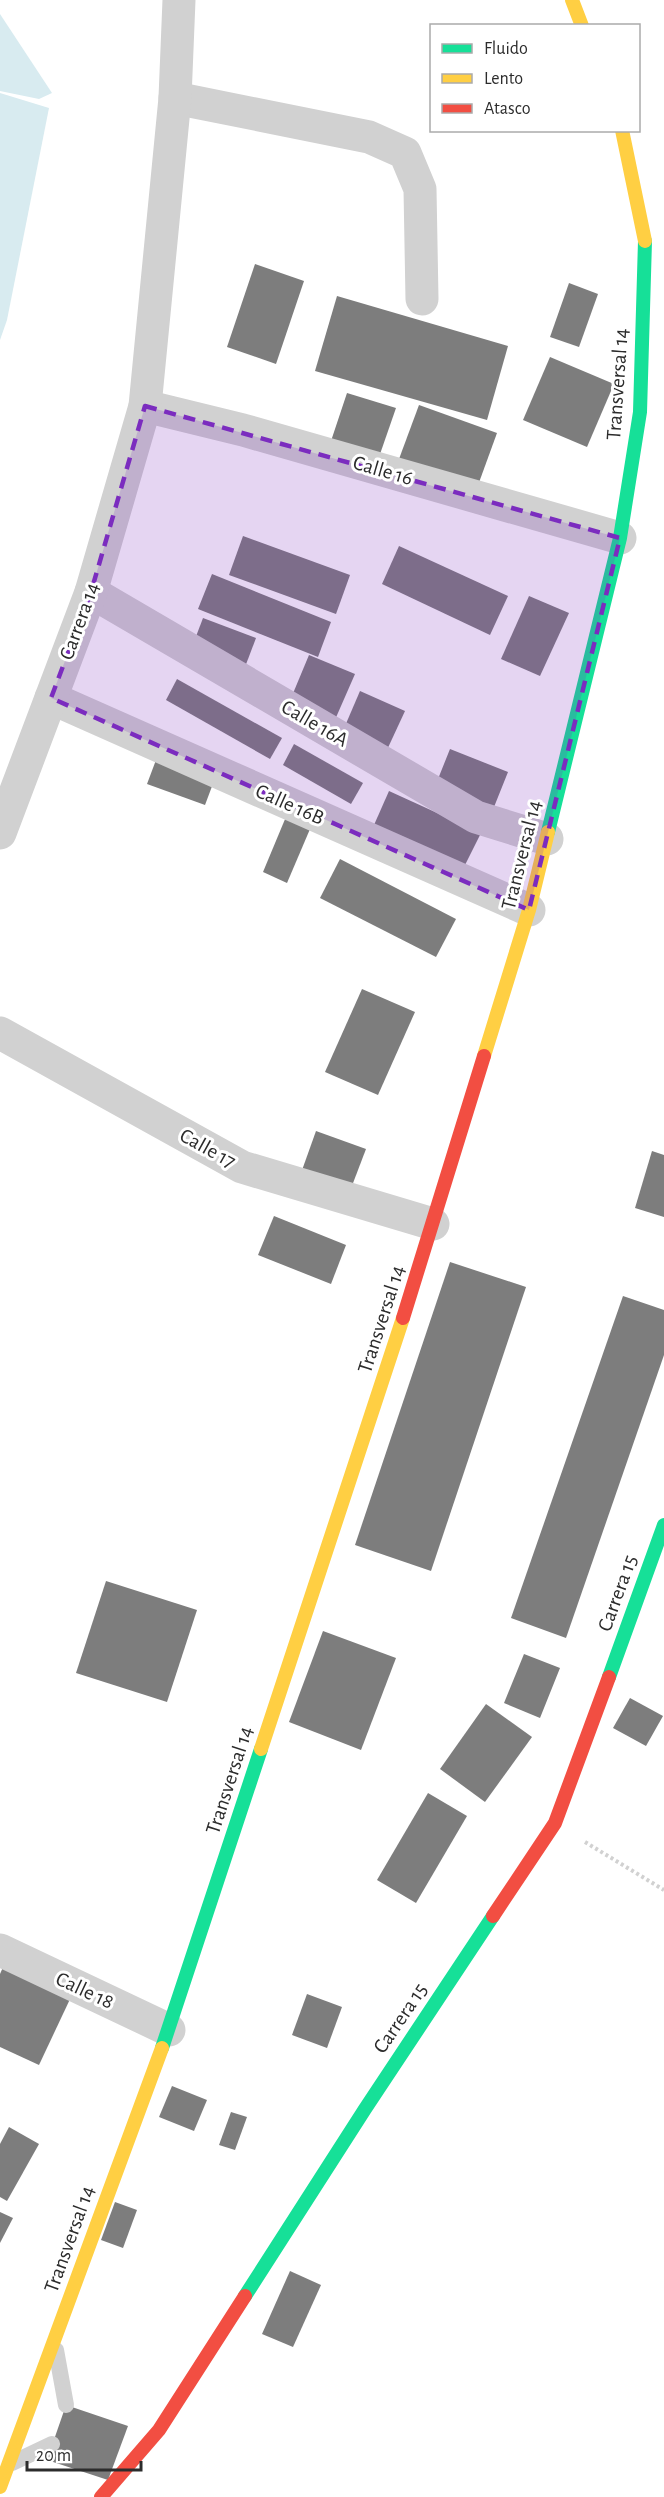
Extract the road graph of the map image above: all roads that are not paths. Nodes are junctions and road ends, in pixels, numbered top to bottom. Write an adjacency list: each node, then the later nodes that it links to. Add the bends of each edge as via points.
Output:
1 (179, 0): 4 (street, Carrera 14)
2 (572, 0): 3 (main road)
3 (581, 24)
4 (175, 98): 6 (street, via 369,137 405,153 420,189); 7 (street, Carrera 14)
5 (622, 132): 8 (main road, Transversal 14, via 645,236 640,412)
6 (422, 299)
7 (145, 406): 8 (street, Calle 16); 9 (street, Carrera 14)
8 (620, 538): 12 (main road, Transversal 14)
9 (91, 592): 10 (street, Carrera 14); 12 (street, Calle 16A, via 476,817)
10 (51, 698): 11 (street, Carrera 14); 13 (street, Calle 16B)
11 (0, 833)
12 (547, 839): 13 (main road, Transversal 14)
13 (529, 910): 15 (main road, Transversal 14)
14 (0, 1033): 15 (street, Calle 17, via 242,1167)
15 (433, 1224): 18 (main road, Transversal 14)
16 (664, 1525): 24 (main road, Carrera 15, via 555,1823 159,2430)
17 (0, 1950): 18 (street, Calle 18)
18 (169, 2030): 19 (main road, Transversal 14)
19 (54, 2340): 20 (lane); 22 (main road, Transversal 14)
20 (66, 2405)
21 (52, 2444): 22 (lane)
22 (8, 2448): 25 (main road, Transversal 14)
23 (120, 2448): 24 (lane)
24 (136, 2457): 26 (main road, Carrera 15)
25 (0, 2487)
26 (101, 2497)

